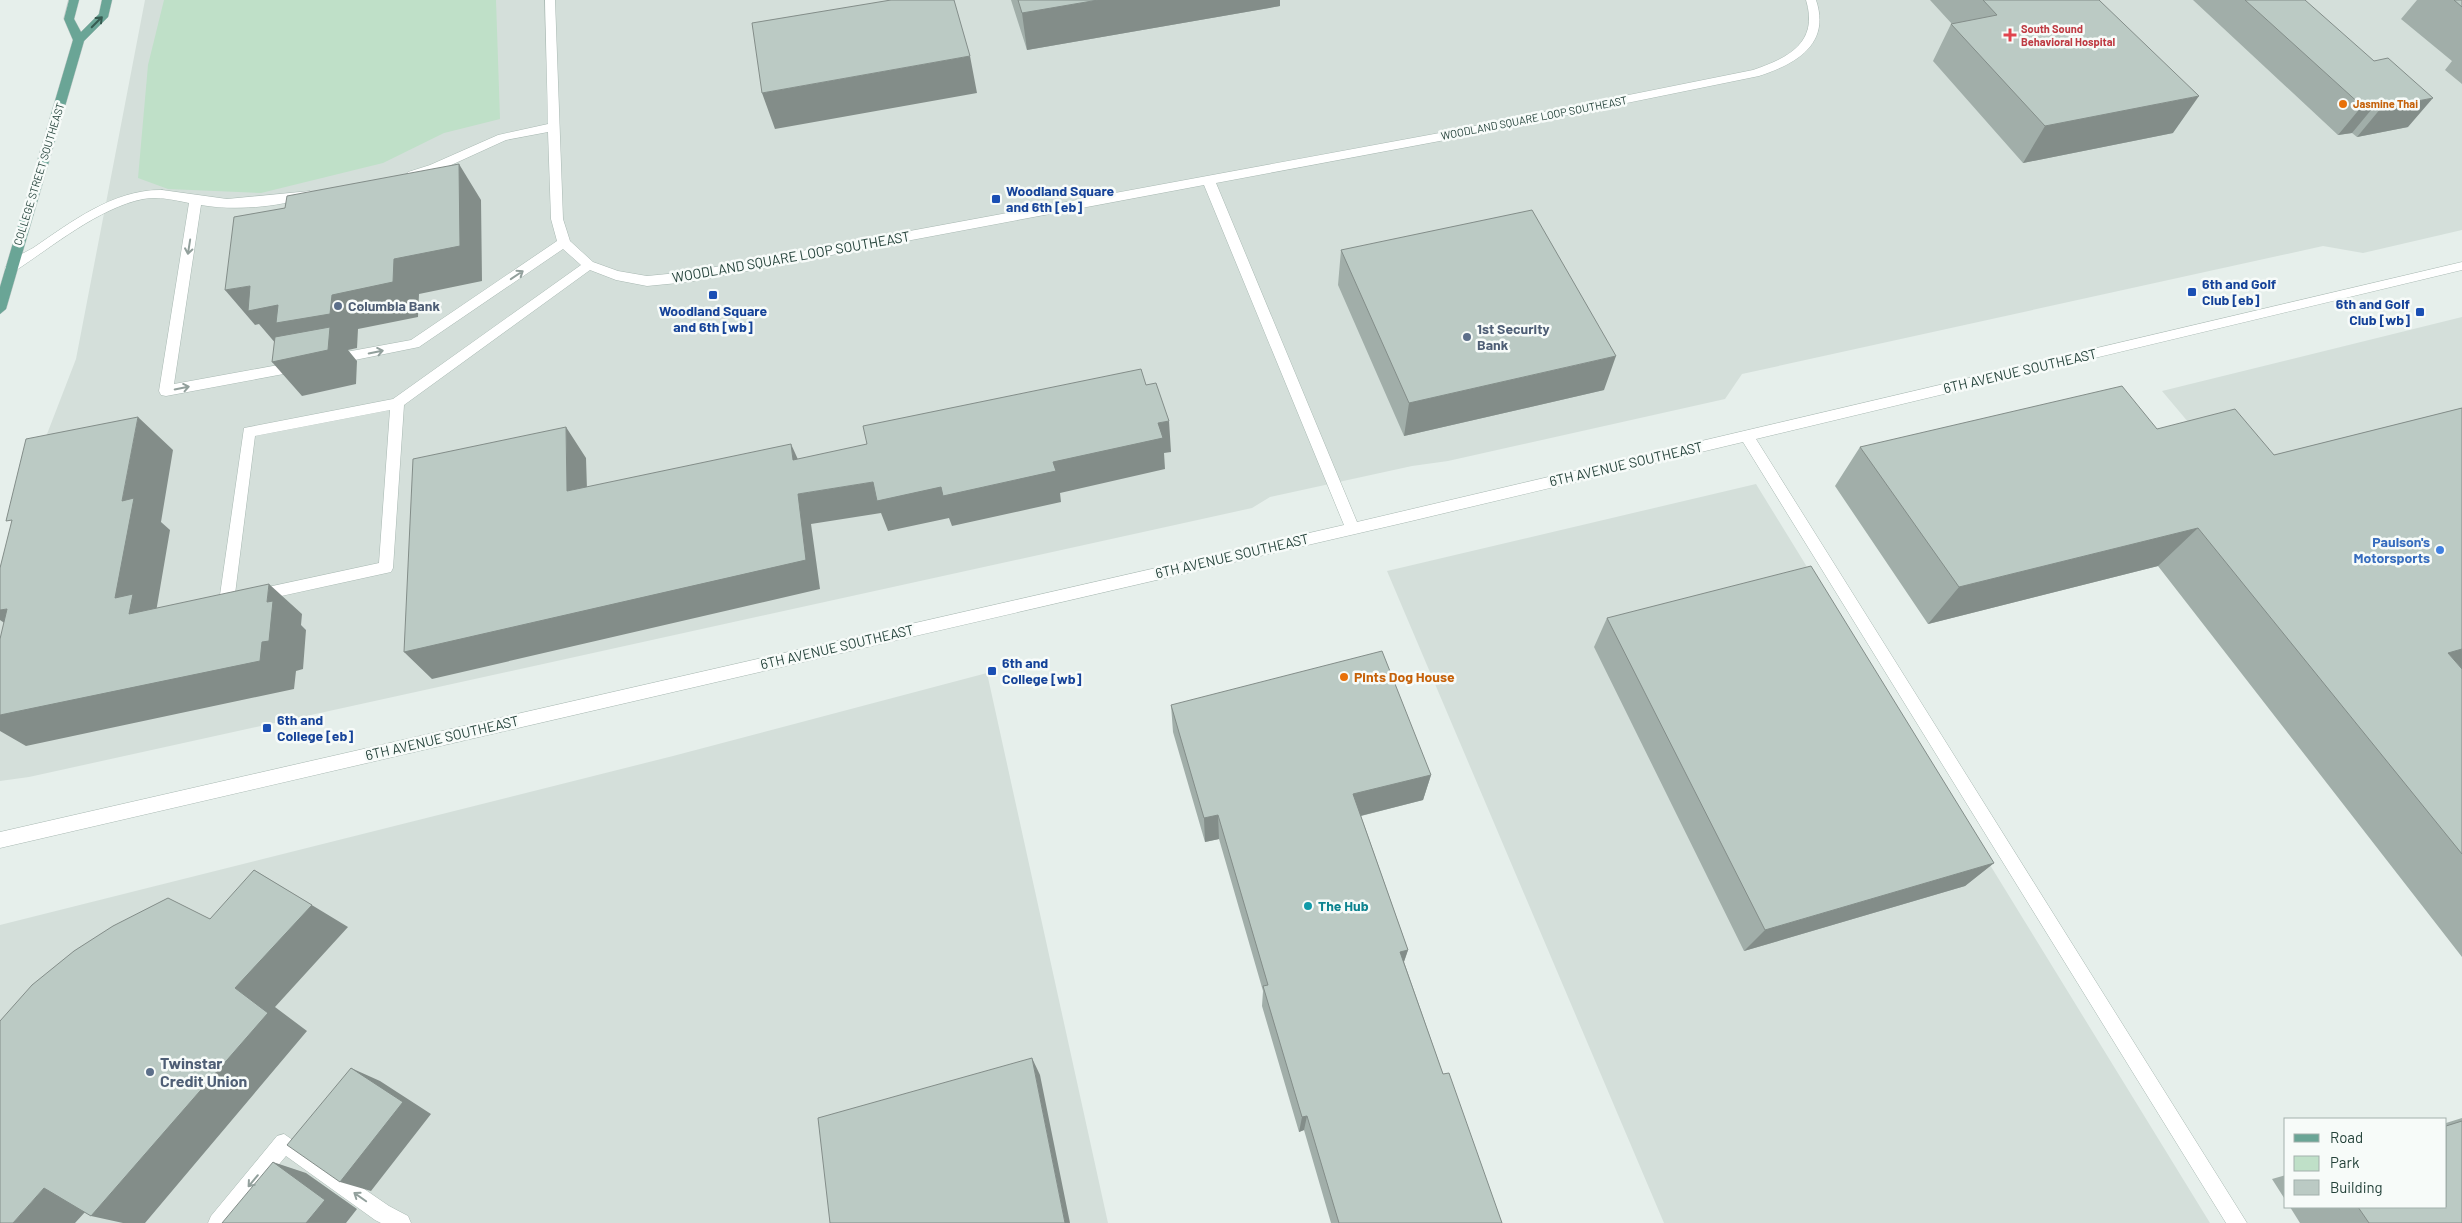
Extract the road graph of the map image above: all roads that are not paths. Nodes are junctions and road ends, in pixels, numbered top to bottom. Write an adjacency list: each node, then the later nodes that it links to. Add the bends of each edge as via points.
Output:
1 (74, 0): 5 (main road, via 69,19)
2 (108, 0): 5 (main road, COLLEGE STREET SOUTHEAST, one-way to 2, via 104,15)
3 (550, 0): 6 (street)
4 (1811, 0): 8 (street, WOODLAND SQUARE LOOP SOUTHEAST, via 1815,10 1810,41 1792,58 1755,73 1445,136)
5 (79, 40): 14 (main road, COLLEGE STREET SOUTHEAST)
6 (553, 127): 7 (street, via 515,132 424,172); 11 (street, via 557,219)
7 (397, 178)
8 (1208, 179): 12 (street, WOODLAND SQUARE LOOP SOUTHEAST, via 688,277 648,281 616,275); 18 (street)
9 (322, 192): 10 (street, via 240,204)
10 (196, 199): 11 (street, one-way to 11, via 166,391 414,344); 14 (street, via 144,195 120,202)
11 (564, 243): 12 (street, WOODLAND SQUARE LOOP SOUTHEAST)
12 (589, 265): 16 (street)
13 (2462, 266): 17 (street, 6TH AVENUE SOUTHEAST)
14 (11, 268): 15 (main road, COLLEGE STREET SOUTHEAST)
15 (0, 309)
16 (397, 403): 16 (street, via 386,568 226,602 249,432)
17 (1747, 436): 18 (street, 6TH AVENUE SOUTHEAST); 22 (street)
18 (1352, 528): 19 (street, 6TH AVENUE SOUTHEAST)
19 (0, 840)
20 (218, 1223): 21 (street, one-way to 20, via 284,1143)
21 (401, 1223)
22 (2237, 1223)

